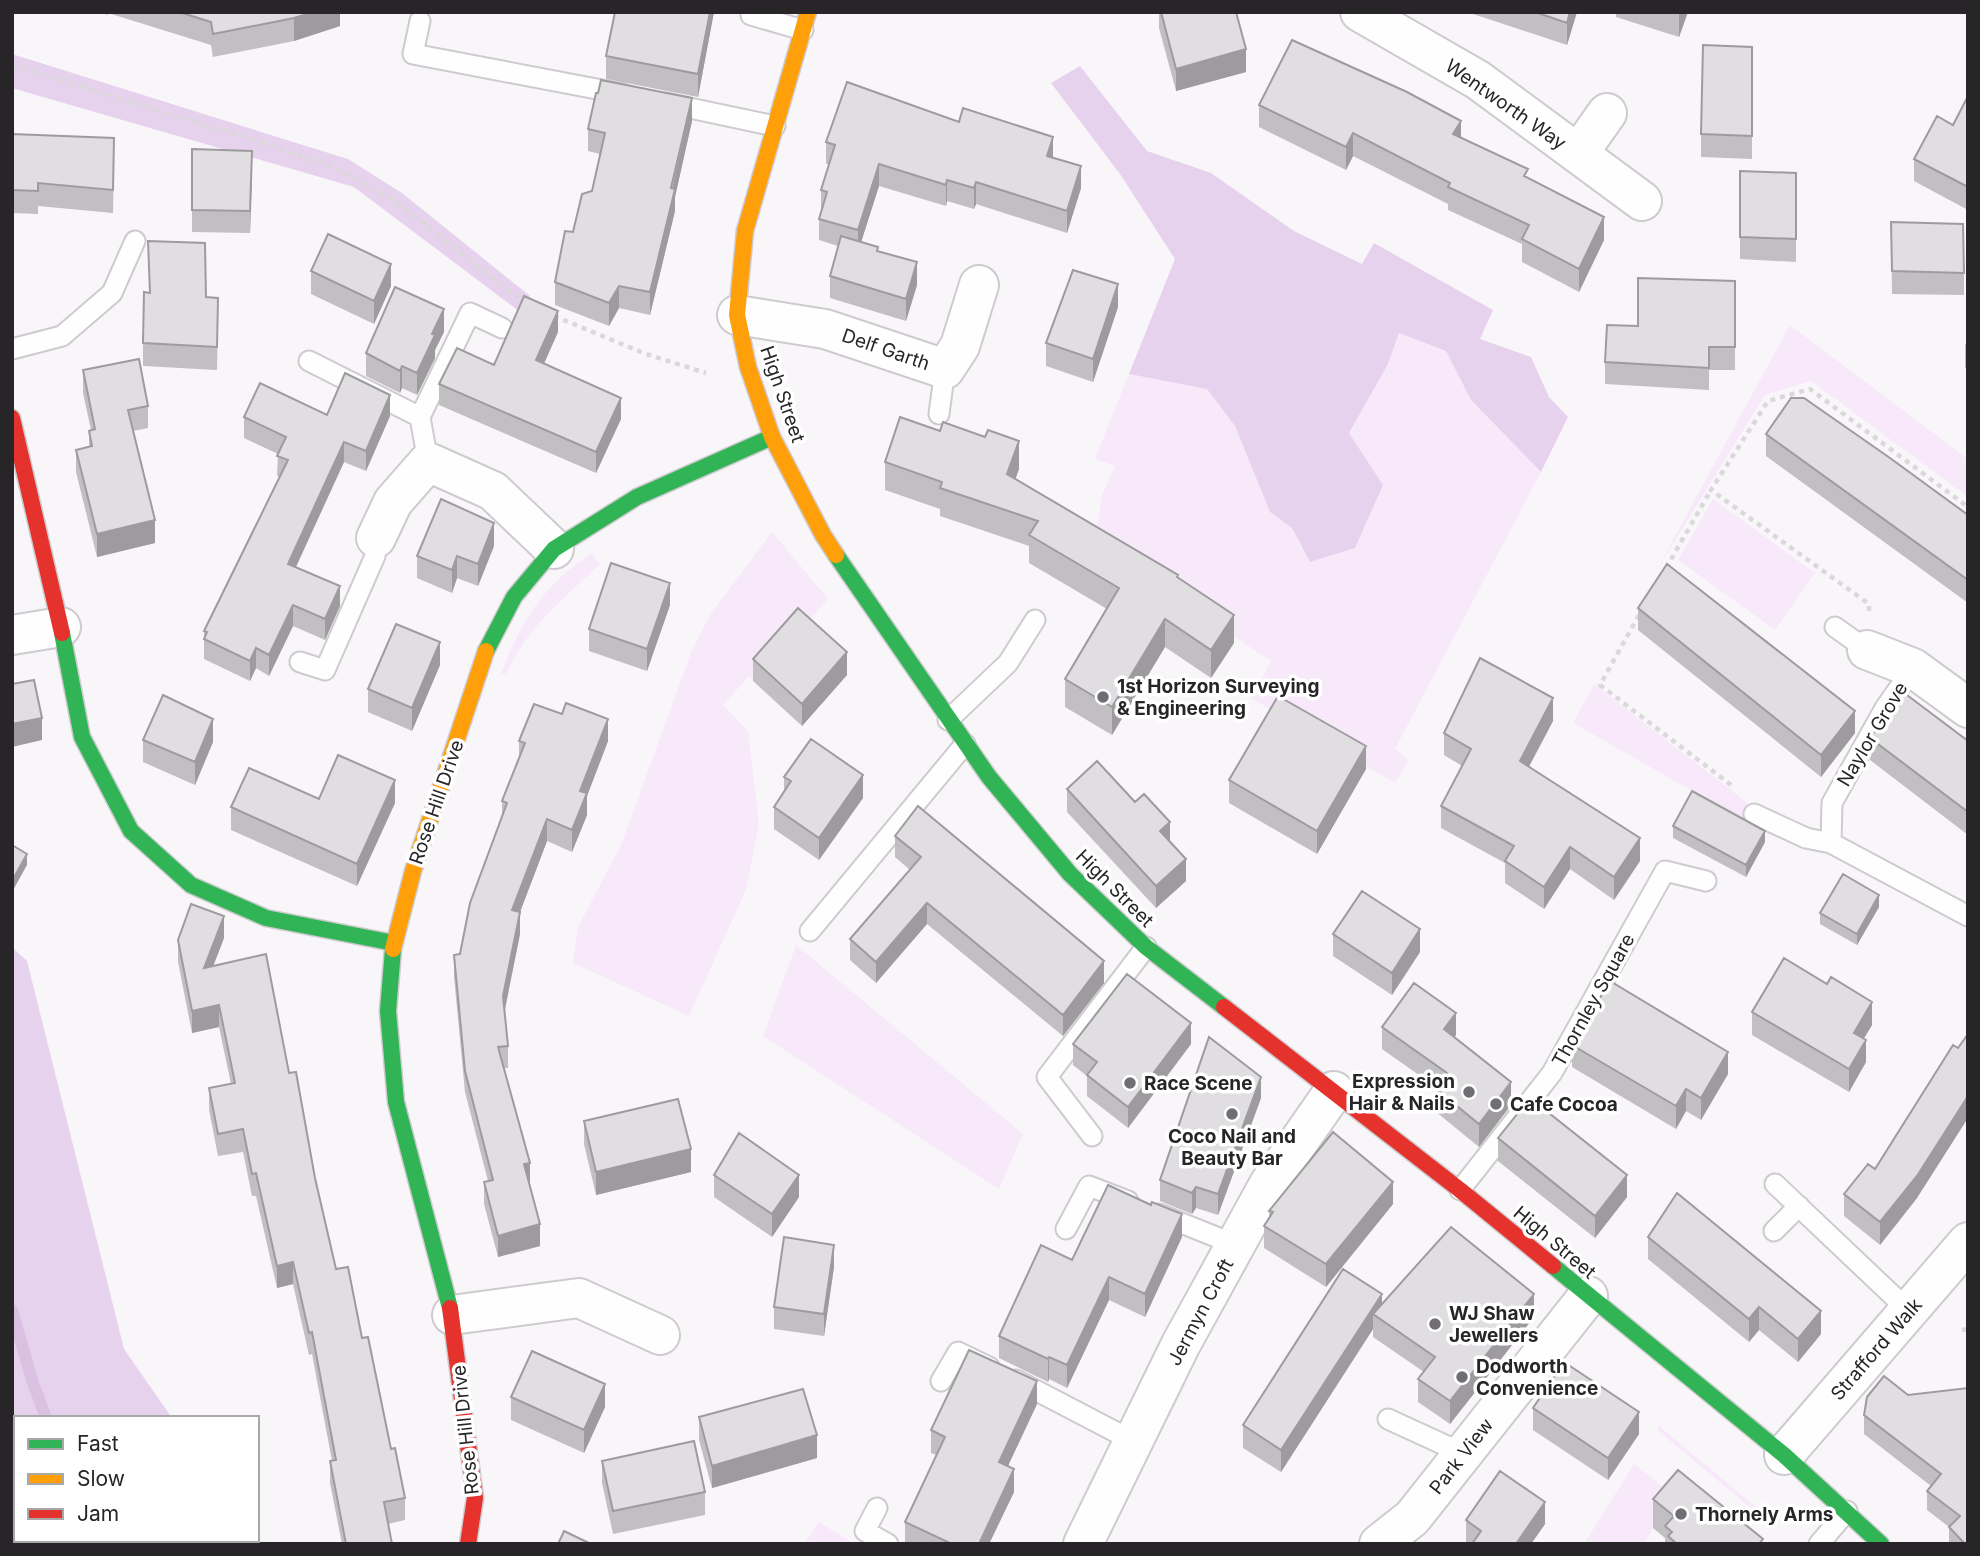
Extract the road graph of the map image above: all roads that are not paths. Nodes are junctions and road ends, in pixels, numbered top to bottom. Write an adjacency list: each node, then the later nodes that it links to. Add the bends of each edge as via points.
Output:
1 (751, 12): 4 (lane)
2 (1360, 12): 7 (street, Wentworth Way, via 1478,80)
3 (420, 21): 6 (lane, via 413,54)
4 (805, 21): 6 (main road, High Street)
5 (1607, 113): 7 (street, Wentworth Way)
6 (775, 127): 11 (main road, High Street, via 746,231)
7 (1578, 154): 8 (street, Wentworth Way)
8 (1642, 201)
9 (135, 241): 13 (lane, via 111,293 62,336)
10 (979, 285): 15 (street, Delf Garth, via 960,346)
11 (737, 315): 15 (street, Delf Garth, via 825,329); 19 (main road, High Street)
12 (502, 328): 17 (lane, via 470,313)
13 (12, 349)
14 (309, 361): 17 (lane)
15 (945, 369): 16 (lane)
16 (939, 414)
17 (420, 417): 20 (lane)
18 (12, 418): 24 (main road)
19 (772, 437): 22 (main road, Rose Hill Drive, via 637,497); 31 (main road, High Street, via 823,535)
20 (428, 462): 21 (street, via 393,502); 22 (street, via 494,491)
21 (376, 538): 28 (lane, via 376,556 325,670)
22 (554, 549): 38 (main road, Rose Hill Drive, via 514,597 486,652 413,871)
23 (1035, 620): 31 (lane, via 1008,663)
24 (61, 627): 26 (street); 38 (main road, via 82,737 131,831 191,885 266,918)
25 (1835, 627): 27 (lane)
26 (12, 635)
27 (1867, 650): 29 (street, Naylor Grove)
28 (300, 662)
29 (1913, 668): 30 (street, Naylor Grove); 34 (lane, Naylor Grove, via 1832,803)
30 (1968, 708)
31 (948, 720): 32 (main road, High Street)
32 (965, 744): 37 (lane); 39 (main road, High Street, via 1070,874)
33 (1755, 814): 34 (lane, via 1806,838)
34 (1831, 843): 36 (lane)
35 (1706, 881): 43 (lane, Thornley Square, via 1665,872 1552,1073)
36 (1968, 916)
37 (810, 931)
38 (394, 943): 51 (main road, Rose Hill Drive, via 388,1011 396,1101)
39 (1146, 947): 40 (main road, High Street); 41 (lane, via 1047,1077)
40 (1334, 1091): 43 (main road, High Street); 48 (street, Jermyn Croft, via 1269,1184)
41 (1092, 1136)
42 (1774, 1184): 44 (lane)
43 (1460, 1190): 49 (main road, High Street)
44 (1799, 1206): 46 (lane); 50 (lane)
45 (1066, 1229): 48 (lane, via 1089,1186)
46 (1774, 1231)
47 (1968, 1242): 50 (street, Strafford Walk)
48 (1236, 1245): 55 (street, Jermyn Croft)
49 (1588, 1296): 56 (street, Park View); 57 (main road, High Street)
50 (1909, 1311): 57 (street, Strafford Walk)
51 (452, 1315): 52 (street, via 579,1298); 60 (main road, Rose Hill Drive, via 475,1498)
52 (660, 1335)
53 (942, 1381): 55 (lane, via 958,1352)
54 (1388, 1419): 56 (lane)
55 (1133, 1441): 62 (street, Jermyn Croft)
56 (1462, 1453): 63 (street, Park View, via 1412,1518)
57 (1784, 1455): 59 (main road, High Street)
58 (877, 1508): 61 (lane, via 865,1531)
59 (1847, 1511): 64 (lane); 65 (main road, High Street)
60 (468, 1544)
61 (888, 1544)
62 (1083, 1544)
63 (1380, 1544)
64 (1819, 1544)
65 (1881, 1544)

